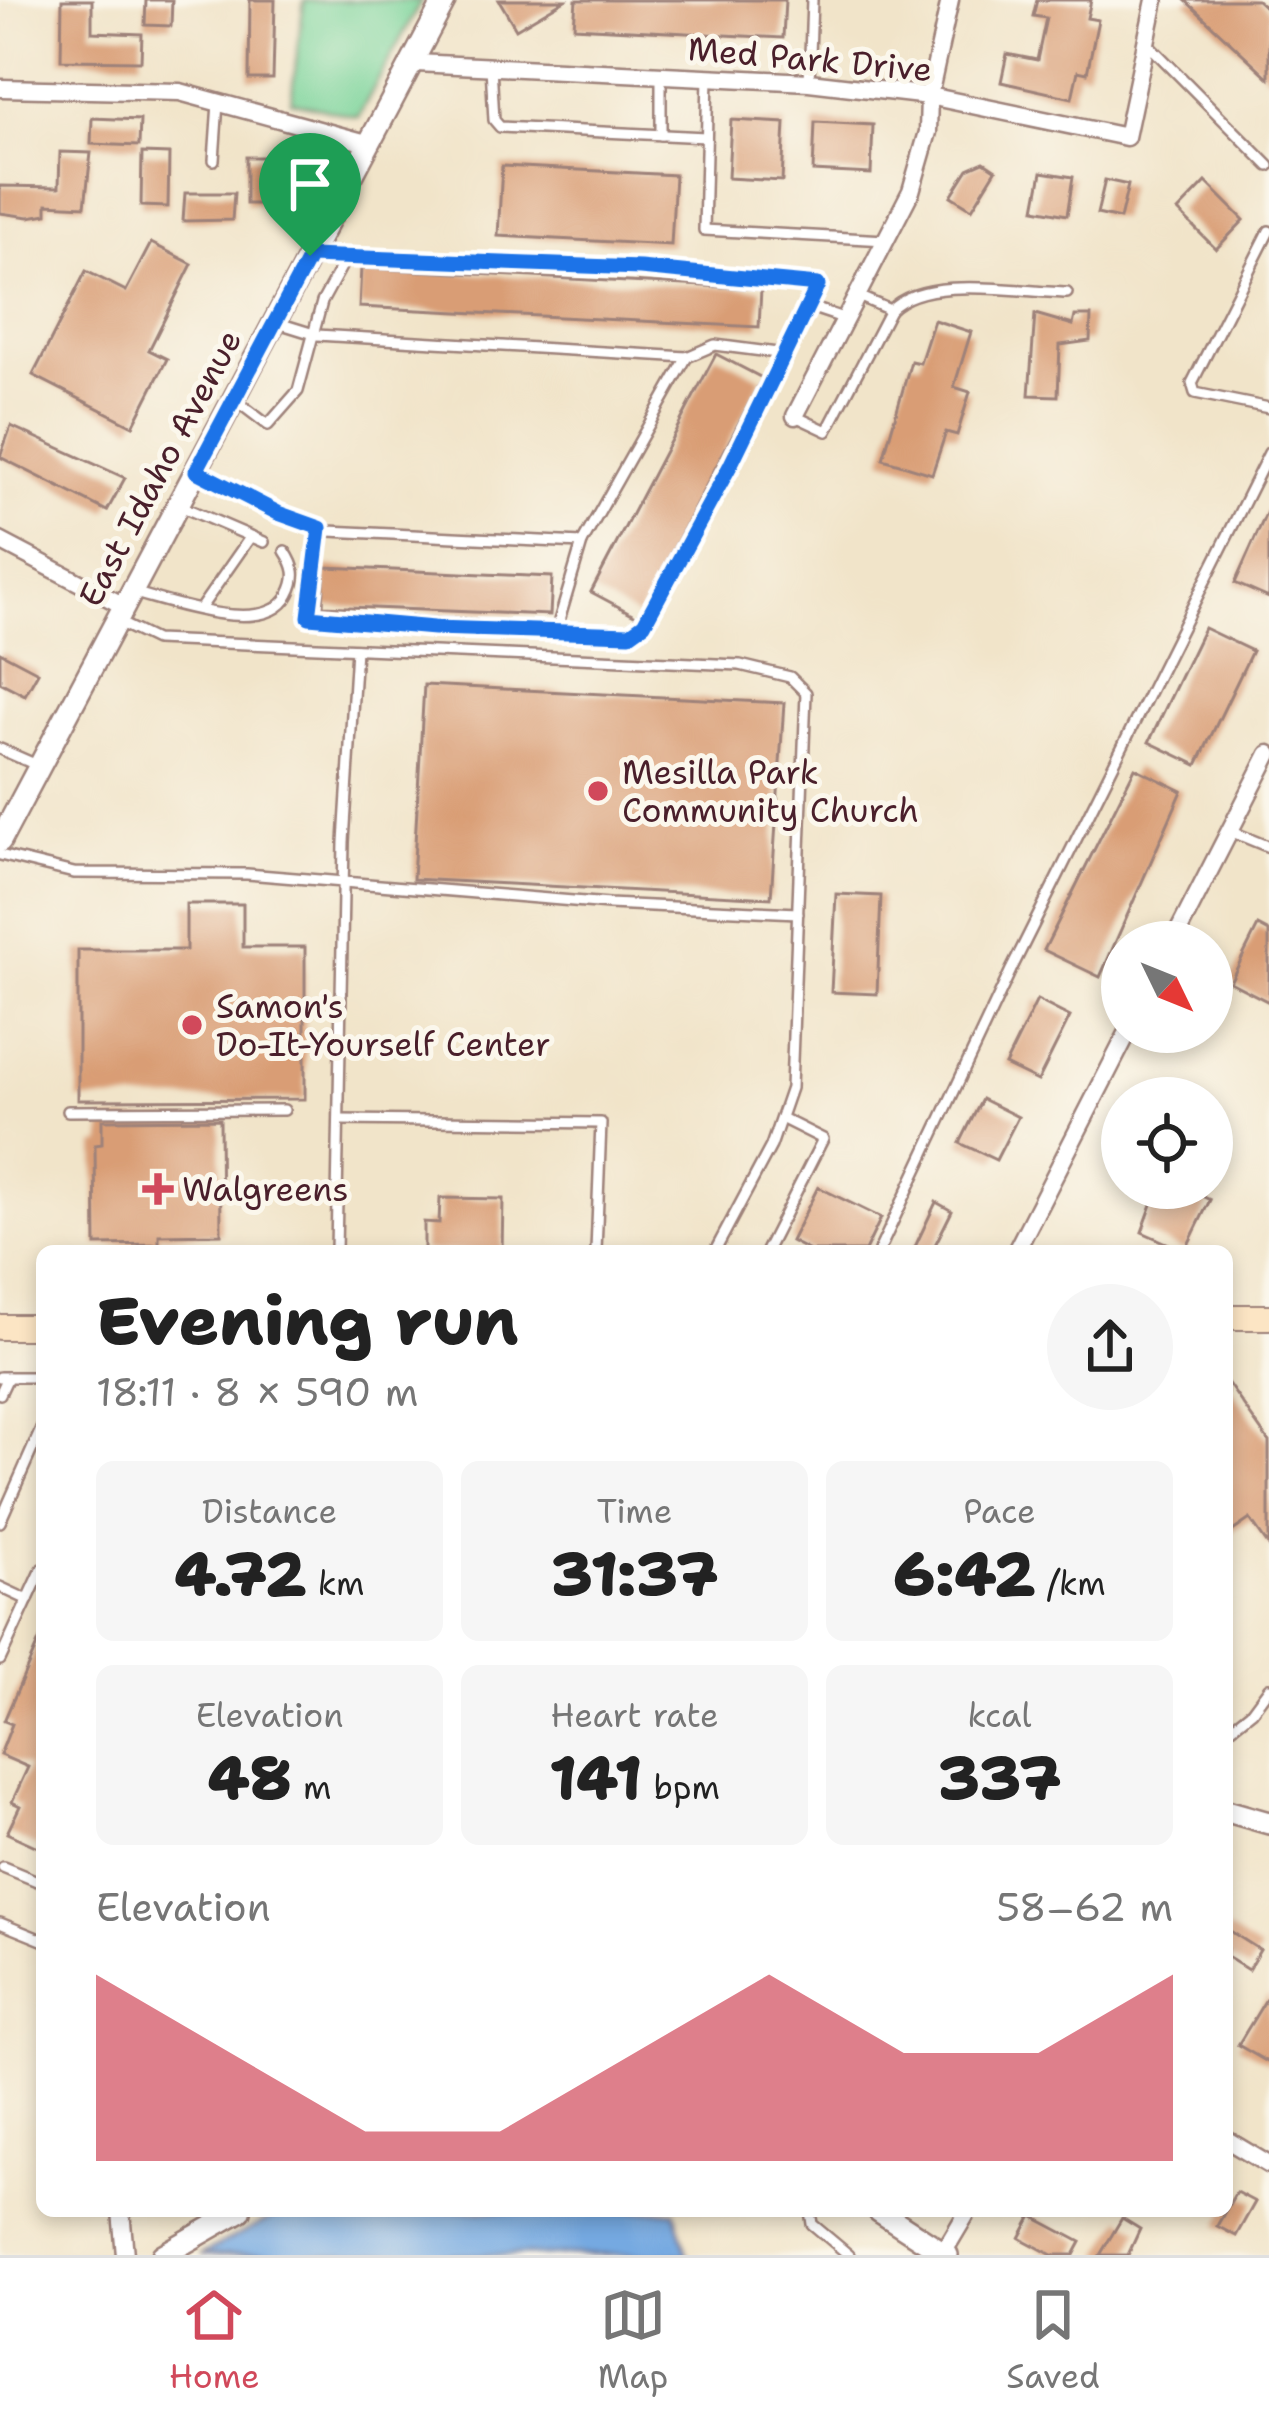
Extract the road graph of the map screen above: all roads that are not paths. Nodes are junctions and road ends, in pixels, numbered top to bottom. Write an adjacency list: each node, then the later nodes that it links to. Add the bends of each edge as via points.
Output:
1 (445, 0): 6 (street, East Idaho Avenue)
2 (812, 0): 10 (lane)
3 (950, 0): 12 (street)
4 (1155, 0): 5 (street, Med Park Drive)
5 (1146, 42): 12 (street, Med Park Drive, via 1126,137); 18 (lane)
6 (416, 63): 7 (street, Med Park Drive); 16 (street, East Idaho Avenue)
7 (491, 66): 8 (street, Med Park Drive); 14 (lane, via 500,127)
8 (661, 75): 9 (street, Med Park Drive); 14 (lane)
9 (708, 77): 10 (street, Med Park Drive); 15 (lane)
10 (809, 82): 12 (street, Med Park Drive)
11 (0, 88): 13 (street, via 180,92)
12 (929, 96): 20 (street, via 928,132)
13 (218, 103): 16 (street); 17 (lane)
14 (661, 135): 15 (lane)
15 (706, 137): 20 (lane, via 704,230)
16 (370, 145): 21 (street, East Idaho Avenue)
17 (214, 160)
18 (1269, 166)
19 (1269, 231): 33 (lane, via 1192,383 1195,392)
20 (886, 240): 24 (street)
21 (310, 256): 22 (lane); 28 (street, East Idaho Avenue)
22 (346, 258): 25 (lane, via 640,268 818,285); 29 (lane, via 322,302)
23 (1067, 293): 26 (lane, via 935,289 905,294)
24 (858, 296): 26 (lane); 27 (street)
25 (807, 306): 27 (lane); 30 (lane)
26 (890, 310): 34 (lane, via 827,431)
27 (846, 319): 34 (street)
28 (275, 322): 29 (lane); 32 (street, East Idaho Avenue)
29 (317, 335): 31 (lane); 32 (lane, via 298,391 268,425)
30 (784, 354): 31 (lane, via 715,345); 46 (lane, via 644,624 630,634)
31 (687, 357): 42 (lane)
32 (235, 399): 36 (street, East Idaho Avenue)
33 (1269, 408)
34 (795, 416)
35 (1269, 454): 67 (lane)
36 (196, 471): 37 (street, East Idaho Avenue); 38 (lane)
37 (178, 505): 39 (lane); 44 (street, East Idaho Avenue)
38 (320, 528): 42 (lane); 46 (lane, via 309,617)
39 (251, 536): 41 (lane); 45 (lane)
40 (0, 541): 44 (street)
41 (264, 542)
42 (582, 543): 46 (lane)
43 (285, 551): 45 (lane, via 295,583 285,603 264,615)
44 (124, 606): 45 (lane); 47 (lane, via 155,640); 50 (street, East Idaho Avenue)
45 (200, 609)
46 (556, 631)
47 (356, 649): 55 (lane); 56 (lane, via 740,665 799,682 806,693)
48 (0, 749): 50 (lane)
49 (1268, 760): 51 (street)
50 (39, 766): 52 (street, East Idaho Avenue)
51 (1230, 831): 53 (lane); 57 (street)
52 (0, 841)
53 (1269, 847)
54 (0, 855): 55 (lane, via 74,873 248,874)
55 (346, 885): 56 (lane); 61 (lane)
56 (798, 913): 62 (lane)
57 (1184, 921)
58 (1117, 1053): 68 (street)
59 (284, 1110): 60 (lane)
60 (68, 1111)
61 (340, 1120): 63 (lane); 64 (lane, via 601,1123)
62 (783, 1120): 65 (lane); 66 (lane, via 824,1139)
63 (336, 1245)
64 (596, 1245)
65 (718, 1245)
66 (769, 1245)
67 (882, 1245)
68 (1019, 1245)
69 (1233, 1317): 70 (main road)
70 (1269, 1317)
71 (0, 1327): 72 (main road)
72 (36, 1327)
73 (4, 1376): 74 (lane); 75 (lane)
74 (36, 1377)
75 (0, 1394)
76 (36, 1441): 77 (lane)
77 (0, 1522)
78 (36, 1582): 80 (lane)
79 (0, 1587): 80 (lane)
80 (28, 1600): 81 (lane)
81 (0, 1660)
82 (1269, 1688): 83 (lane)
83 (1233, 1726)
84 (1233, 1813): 85 (street)
85 (1269, 1823)
86 (3, 1867): 87 (lane)
87 (36, 1880)
88 (0, 1923): 89 (lane)
89 (36, 1938)
90 (1233, 2144): 91 (street)
91 (1269, 2165)
92 (122, 2217): 98 (street)
93 (230, 2217): 99 (street)
94 (811, 2217): 100 (lane)
95 (888, 2217): 97 (street)
96 (965, 2217): 97 (street)
97 (945, 2254)
98 (125, 2255)
99 (163, 2255)
100 (849, 2255)

